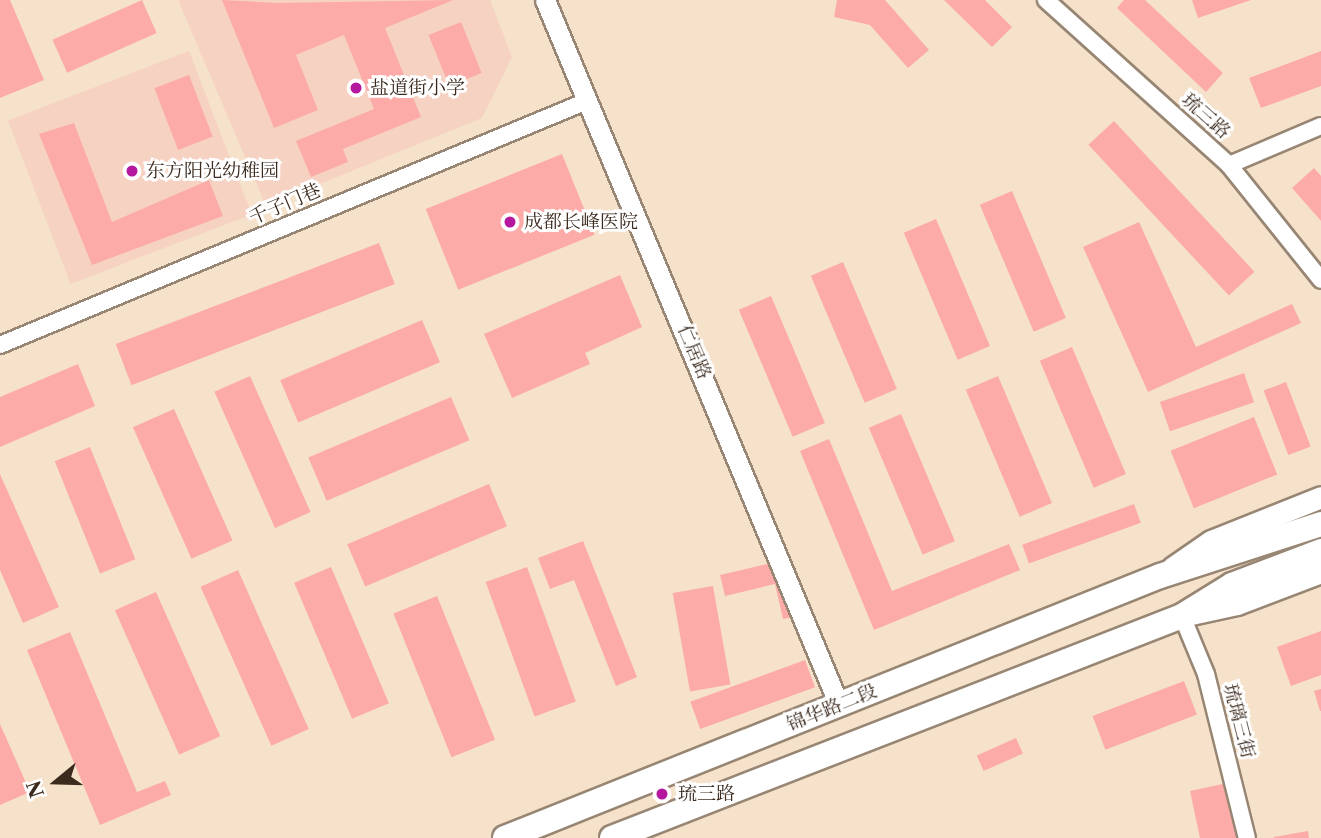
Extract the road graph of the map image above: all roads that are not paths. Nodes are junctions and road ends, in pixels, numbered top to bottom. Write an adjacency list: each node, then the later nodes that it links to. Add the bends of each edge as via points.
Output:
1 (545, 0): 3 (street, 仁居路)
2 (1046, 0): 5 (street, 琉三路)
3 (587, 101): 7 (street, 千子门巷); 14 (street, 仁居路)
4 (1321, 126): 5 (street)
5 (1229, 165): 6 (street, 琉三路)
6 (1321, 279)
7 (0, 345)
8 (1321, 497): 12 (main road, 锦华路二段, via 1211,541)
9 (1321, 524): 12 (main road, 锦华路二段)
10 (1321, 551): 13 (main road, via 1232,585)
11 (1321, 572): 13 (main road, via 1237,604)
12 (1160, 576): 14 (main road, 锦华路二段)
13 (1182, 616): 16 (main road); 17 (street, 琉璃三街, via 1206,674)
14 (839, 705): 15 (main road, 锦华路二段)
15 (505, 838)
16 (612, 838)
17 (1247, 838)

